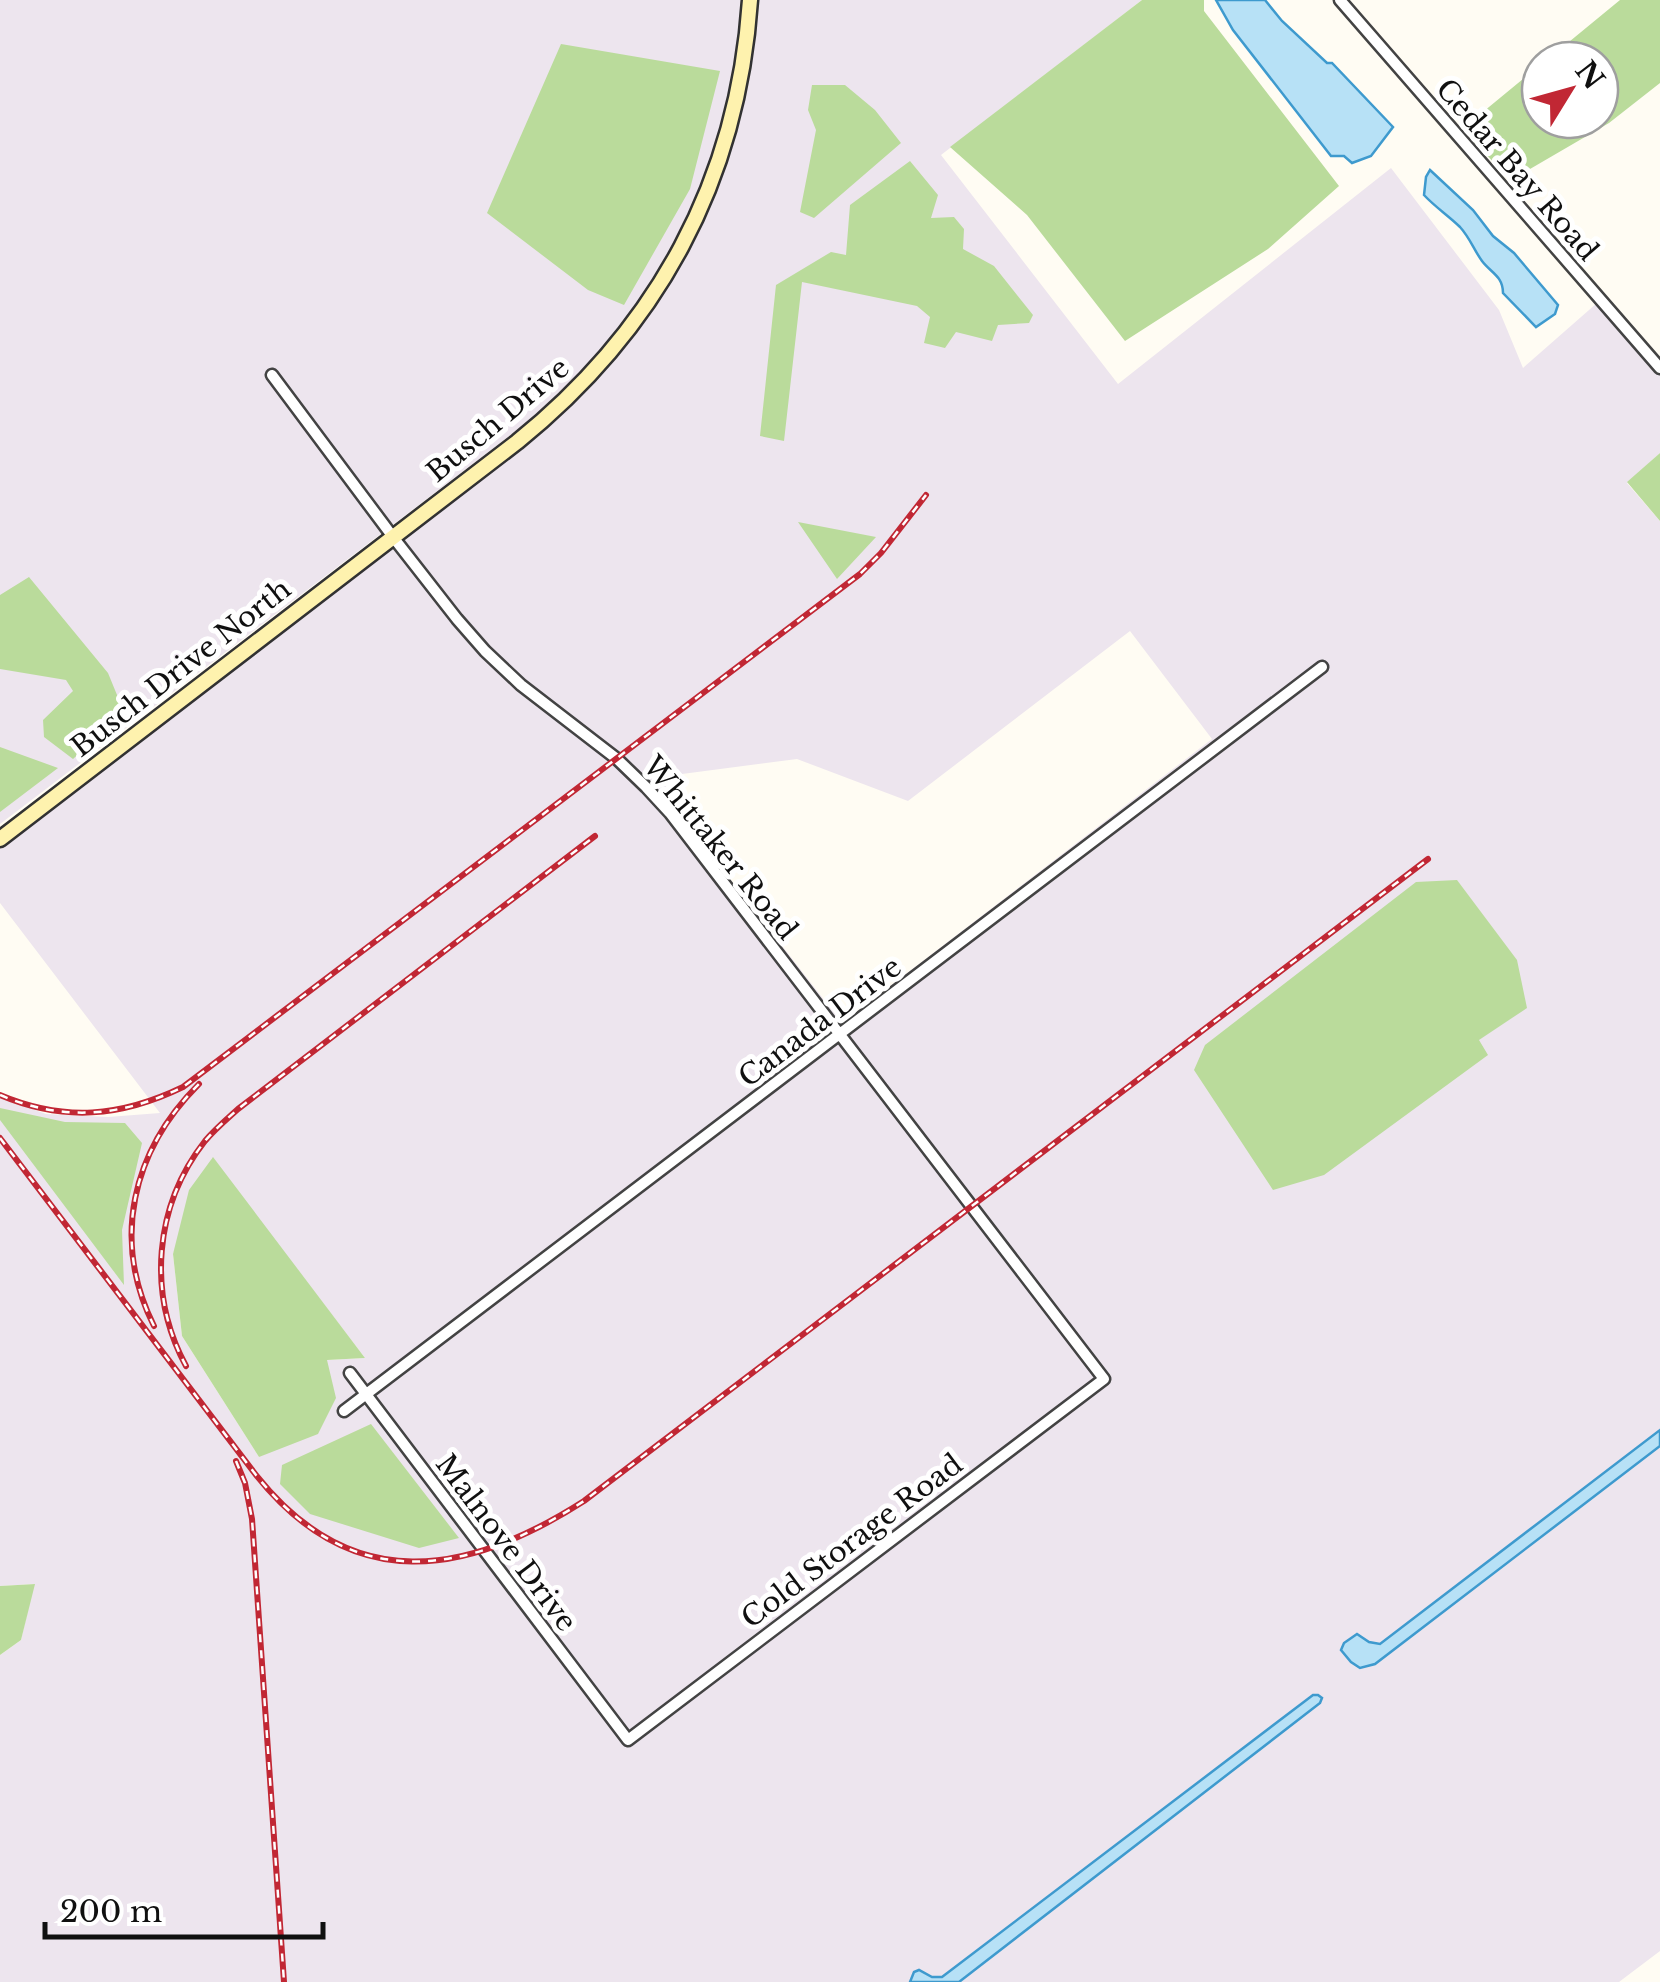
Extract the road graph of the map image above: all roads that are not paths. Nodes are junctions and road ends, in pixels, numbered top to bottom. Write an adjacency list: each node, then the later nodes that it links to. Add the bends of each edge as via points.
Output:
1 (750, 0): 5 (street, Busch Drive, via 738,88 715,171 653,296 555,411)
2 (1340, 0): 3 (street, Cedar Bay Road)
3 (1660, 368)
4 (272, 375): 5 (street, Whittaker Road)
5 (393, 537): 7 (street, Busch Drive North); 8 (street, Whittaker Road, via 485,651 646,786)
6 (1322, 667): 8 (street, Canada Drive)
7 (0, 839)
8 (840, 1035): 10 (street, Whittaker Road); 11 (street, Canada Drive)
9 (350, 1373): 11 (street, Malnove Drive)
10 (1104, 1379): 13 (street, Cold Storage Road)
11 (366, 1394): 12 (street, Canada Drive); 13 (street, Malnove Drive)
12 (344, 1410)
13 (628, 1740)

